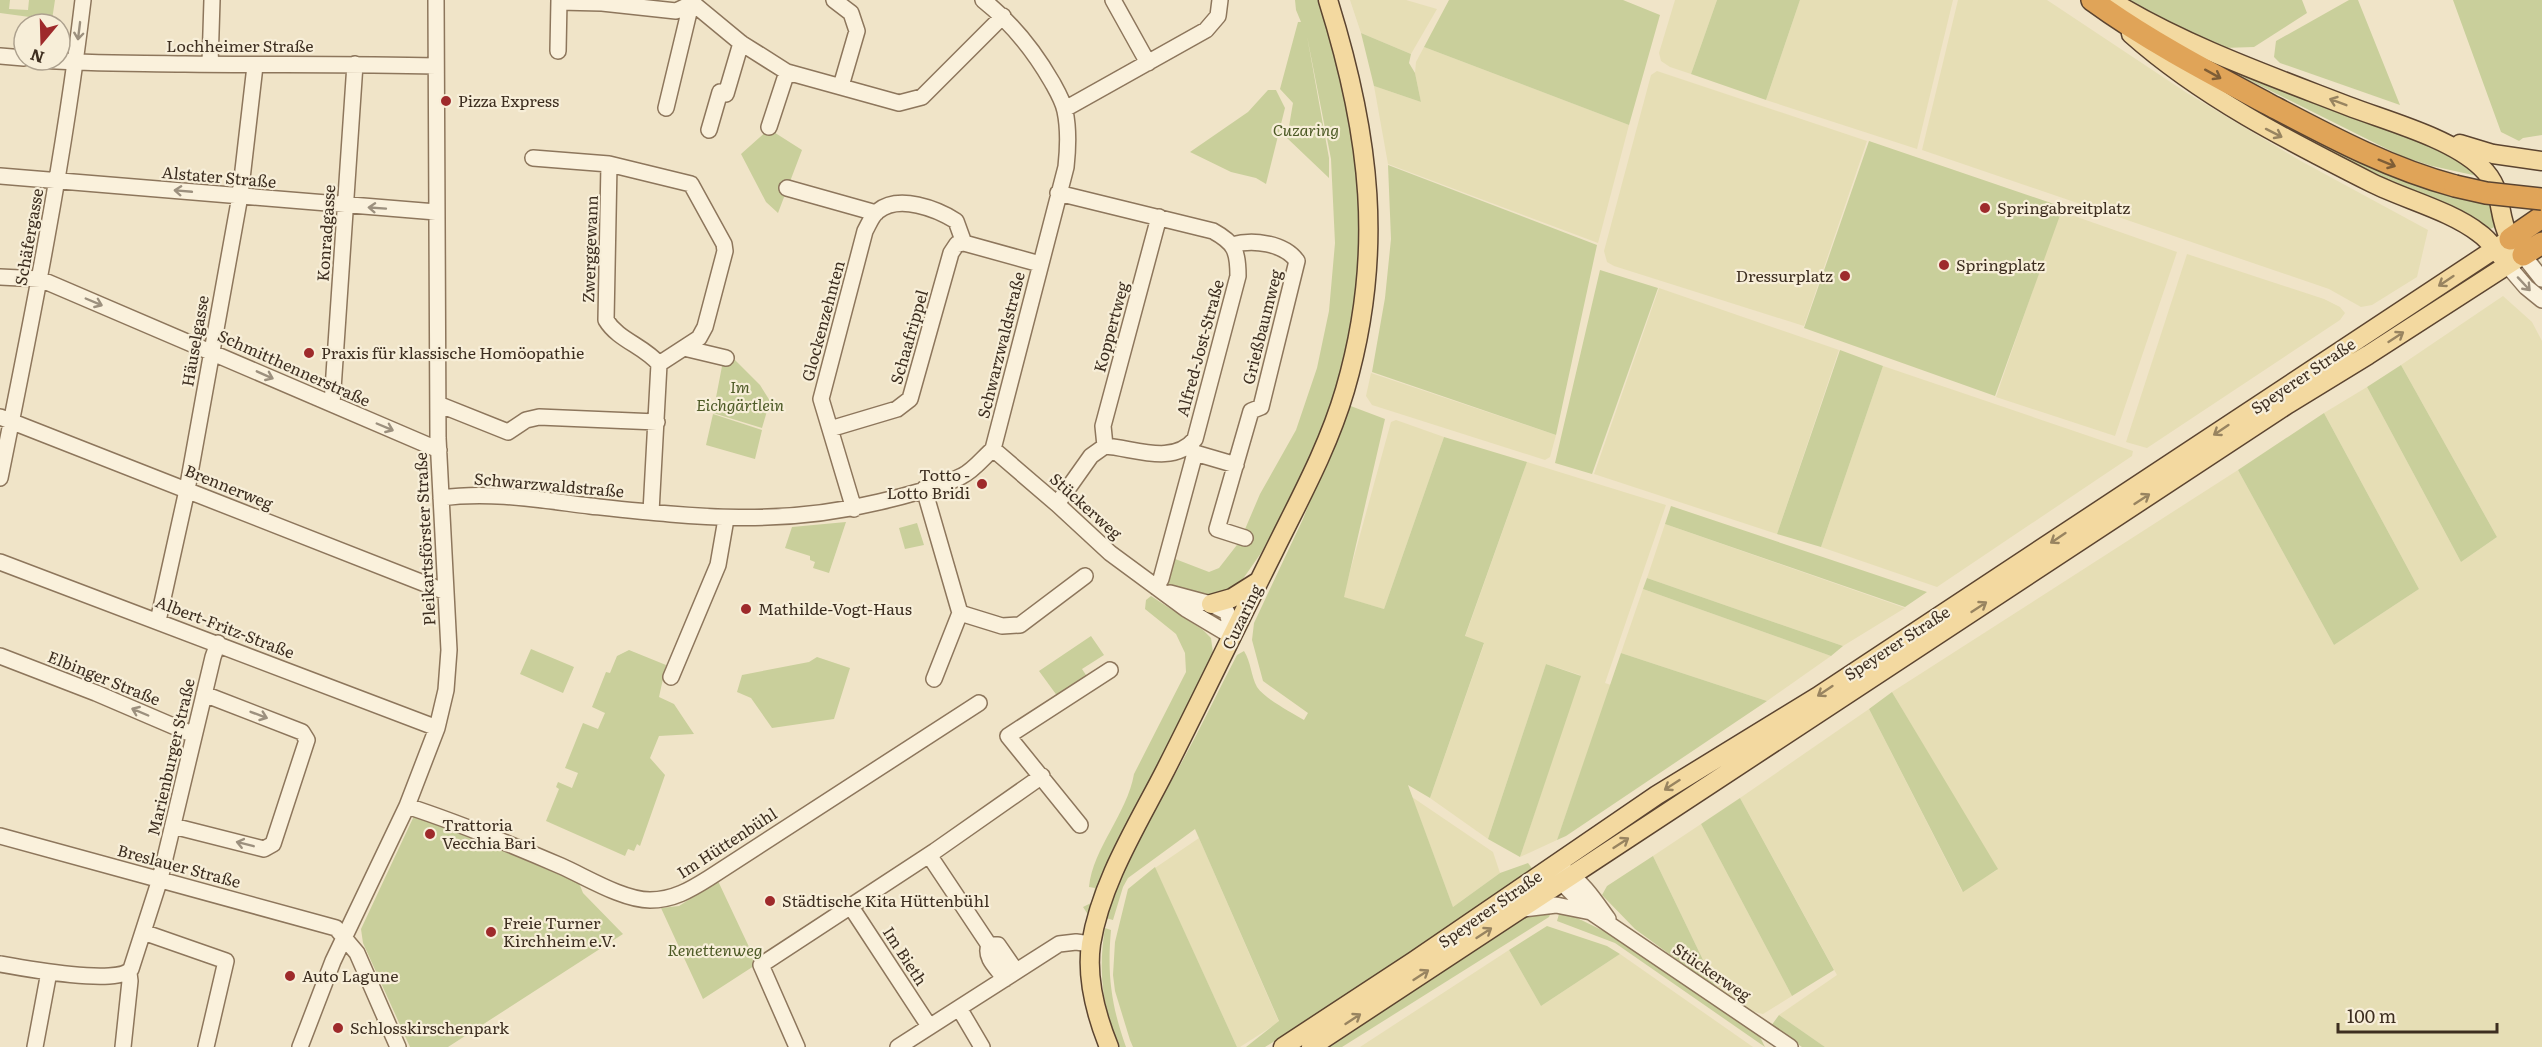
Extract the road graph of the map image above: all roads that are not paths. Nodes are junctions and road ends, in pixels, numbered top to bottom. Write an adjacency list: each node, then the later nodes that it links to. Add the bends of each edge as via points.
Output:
1 (83, 0): 17 (street, Schäfergasse, one-way to 17)
2 (212, 0): 19 (street)
3 (436, 0): 22 (street, Pleikartsförster Straße)
4 (834, 0): 24 (street, via 851,13 857,31)
5 (983, 0): 13 (street, Schwarzwaldstraße)
6 (1113, 0): 18 (street)
7 (1220, 0): 18 (street, via 1218,16 1206,30)
8 (1328, 0): 79 (main road, Cuzaring, via 1347,59 1360,123 1370,225 1369,268 1357,345 1333,427)
9 (2091, 0): 38 (highway, one-way to 38, bridge, via 2158,44 2351,148 2455,186); 45 (main road, one-way to 45, via 2155,55 2263,128)
10 (2110, 0): 29 (main road, one-way to 10, via 2271,76 2179,36)
11 (559, 1): 12 (street, via 676,11); 15 (street)
12 (690, 2): 14 (street); 25 (street)
13 (1003, 16): 24 (street, via 917,100 899,103); 26 (street, Schwarzwaldstraße, via 1042,65)
14 (741, 43): 23 (street); 28 (street, via 726,94 720,92)
15 (558, 51)
16 (72, 63): 17 (street, Lochheimer Straße)
17 (76, 63): 19 (street, Lochheimer Straße); 34 (street, Schäfergasse)
18 (1148, 63): 26 (street)
19 (210, 64): 21 (street, Lochheimer Straße)
20 (355, 64): 21 (street, Lochheimer Straße); 22 (street, Lochheimer Straße); 39 (street, Konradgasse)
21 (255, 66): 37 (street, Häuselgasse)
22 (436, 66): 40 (street, Pleikartsförster Straße)
23 (787, 72): 24 (street); 27 (street)
24 (841, 86)
25 (666, 108)
26 (1065, 110): 36 (street, Schwarzwaldstraße, via 1069,138)
27 (770, 127)
28 (709, 130)
29 (2432, 138): 31 (main road, via 2493,154); 45 (main road, via 2473,159 2499,193)
30 (533, 158): 32 (street)
31 (2542, 160)
32 (609, 164): 54 (street, via 691,184 724,244 705,327 699,338); 57 (street, Zwerggewann, via 606,320 611,329)
33 (0, 176): 34 (street, Alstater Straße)
34 (57, 180): 37 (street, Alstater Straße, one-way to 34); 51 (street, Schäfergasse)
35 (787, 188): 41 (street)
36 (1058, 193): 42 (street); 49 (street, Schwarzwaldstraße)
37 (240, 196): 39 (street, Alstater Straße); 55 (street, Häuselgasse)
38 (2542, 199)
39 (346, 206): 40 (street, Alstater Straße, one-way to 39); 58 (street, Konradgasse)
40 (435, 212): 59 (street, Pleikartsförster Straße)
41 (876, 213): 44 (street, via 901,203 932,210 956,221); 62 (street, Glockenzehnten, via 865,231 821,399)
42 (1159, 217): 47 (street, via 1213,231); 63 (street, Koppertweg, via 1103,426)
43 (2542, 217): 45 (highway)
44 (964, 243): 49 (street); 62 (street, Schaafrippel, via 957,244 951,253 910,399 897,410)
45 (2502, 243): 48 (main road); 101 (main road, Speyerer Straße, one-way to 101, via 2023,562)
46 (2542, 243): 48 (highway)
47 (1232, 245): 65 (street, Alfred-Jost-Straße, via 1238,258 1238,276); 67 (street, Grießbaumweg, via 1248,240 1290,251 1297,261 1261,407 1251,411)
48 (2516, 261): 52 (street); 53 (street, one-way to 53, via 2526,287); 103 (main road, Speyerer Straße, one-way to 48, via 2288,404)
49 (1040, 264): 64 (street, Schwarzwaldstraße)
50 (0, 277): 51 (street, Schmitthennerstraße)
51 (40, 279): 55 (street, Schmitthennerstraße, one-way to 55); 60 (street, Schäfergasse)
52 (2542, 279)
53 (2542, 300)
54 (684, 348): 56 (street); 57 (street)
55 (212, 352): 58 (street, Schmitthennerstraße, one-way to 58); 70 (street, Häuselgasse)
56 (726, 358)
57 (659, 364): 61 (street)
58 (332, 404): 66 (street, Schmitthennerstraße, one-way to 66)
59 (438, 404): 61 (street, via 508,432 539,417); 66 (street, Pleikartsförster Straße)
60 (6, 418): 68 (street, Schäfergasse); 70 (street, Brennerweg)
61 (657, 422): 74 (street)
62 (830, 429): 73 (street, Glockenzehnten)
63 (1105, 446): 65 (street, via 1161,455); 72 (street, via 1091,456)
64 (993, 449): 69 (street, Schwarzwaldstraße, via 963,476); 72 (street, Stückerweg)
65 (1192, 449): 67 (street); 80 (street, Alfred-Jost-Straße)
66 (439, 450): 71 (street, Pleikartsförster Straße)
67 (1236, 465): 76 (street, Grießbaumweg, via 1218,529)
68 (0, 478)
69 (924, 489): 73 (street, Schwarzwaldstraße); 83 (street)
70 (187, 490): 81 (street, Brennerweg); 84 (street, Häuselgasse)
71 (441, 498): 74 (street, Schwarzwaldstraße, via 518,498); 81 (street, Pleikartsförster Straße)
72 (1057, 504): 80 (street, Stückerweg, via 1110,553)
73 (854, 508): 75 (street, Schwarzwaldstraße, via 792,518)
74 (651, 512): 75 (street, Schwarzwaldstraße)
75 (726, 519): 89 (street, via 718,565)
76 (1245, 538)
77 (0, 562): 84 (street, Albert-Fritz-Straße)
78 (1085, 576): 83 (street, via 1020,626 1002,626)
79 (1259, 582): 82 (main road, via 1232,598); 85 (main road, Cuzaring)
80 (1156, 587): 82 (street, Stückerweg); 85 (street, Stückerweg)
81 (446, 592): 93 (street, Pleikartsförster Straße, via 449,650 446,690)
82 (1211, 604): 85 (street, Stückerweg, via 1227,612)
83 (960, 613): 90 (street)
84 (158, 621): 86 (street, Albert-Fritz-Straße)
85 (1233, 637): 110 (main road, Cuzaring, via 1124,850)
86 (218, 643): 91 (street, Marienburger Straße); 93 (street, Albert-Fritz-Straße)
87 (0, 656): 94 (street, Elbinger Straße, one-way to 87)
88 (1110, 670): 95 (street, via 1008,736)
89 (671, 677)
90 (934, 679)
91 (204, 694): 94 (street, Marienburger Straße); 98 (street, one-way to 98, via 302,732 307,740 273,844 264,849)
92 (979, 703): 96 (street, Im Hüttenbühl, via 709,878 668,898 628,897 545,859)
93 (437, 728): 96 (street, Pleikartsförster Straße)
94 (194, 735): 98 (street, Marienburger Straße)
95 (1042, 776): 97 (street); 100 (street)
96 (407, 806): 109 (street, Pleikartsförster Straße)
97 (1080, 825)
98 (173, 826): 102 (street, Marienburger Straße)
99 (0, 836): 102 (street, Breslauer Straße)
100 (929, 855): 104 (street); 114 (street, via 989,945 998,945 1003,950)
101 (1554, 864): 103 (street, Stückerweg); 126 (main road, Speyerer Straße)
102 (160, 879): 108 (street, Marienburger Straße); 109 (street, Breslauer Straße, via 327,924)
103 (1567, 879): 105 (main road, Speyerer Straße); 106 (street, Stückerweg); 107 (street, Stückerweg, via 1590,894)
104 (851, 907): 116 (street, Im Bieth); 122 (street, via 761,964)
105 (1520, 910): 106 (street, via 1556,905); 127 (main road, Speyerer Straße, one-way to 105)
106 (1590, 912): 107 (street, Stückerweg)
107 (1614, 928): 128 (street, Stückerweg)
108 (143, 932): 113 (street, Marienburger Straße); 119 (street, via 226,961)
109 (345, 938): 120 (street, Pleikartsförster Straße); 121 (street, via 357,953)
110 (1091, 944): 114 (street, via 1059,944); 125 (main road, Cuzaring, via 1093,996)
111 (0, 964): 112 (street)
112 (49, 972): 113 (street, via 108,977); 117 (street)
113 (129, 973): 118 (street, Marienburger Straße)
114 (1010, 975): 115 (street)
115 (959, 1008): 116 (street); 124 (street)
116 (929, 1026): 123 (street)
117 (35, 1047)
118 (123, 1047)
119 (206, 1047)
120 (300, 1047)
121 (398, 1047)
122 (797, 1047)
123 (898, 1047)
124 (982, 1047)
125 (1109, 1047)
126 (1283, 1047)
127 (1311, 1047)
128 (1790, 1047)

